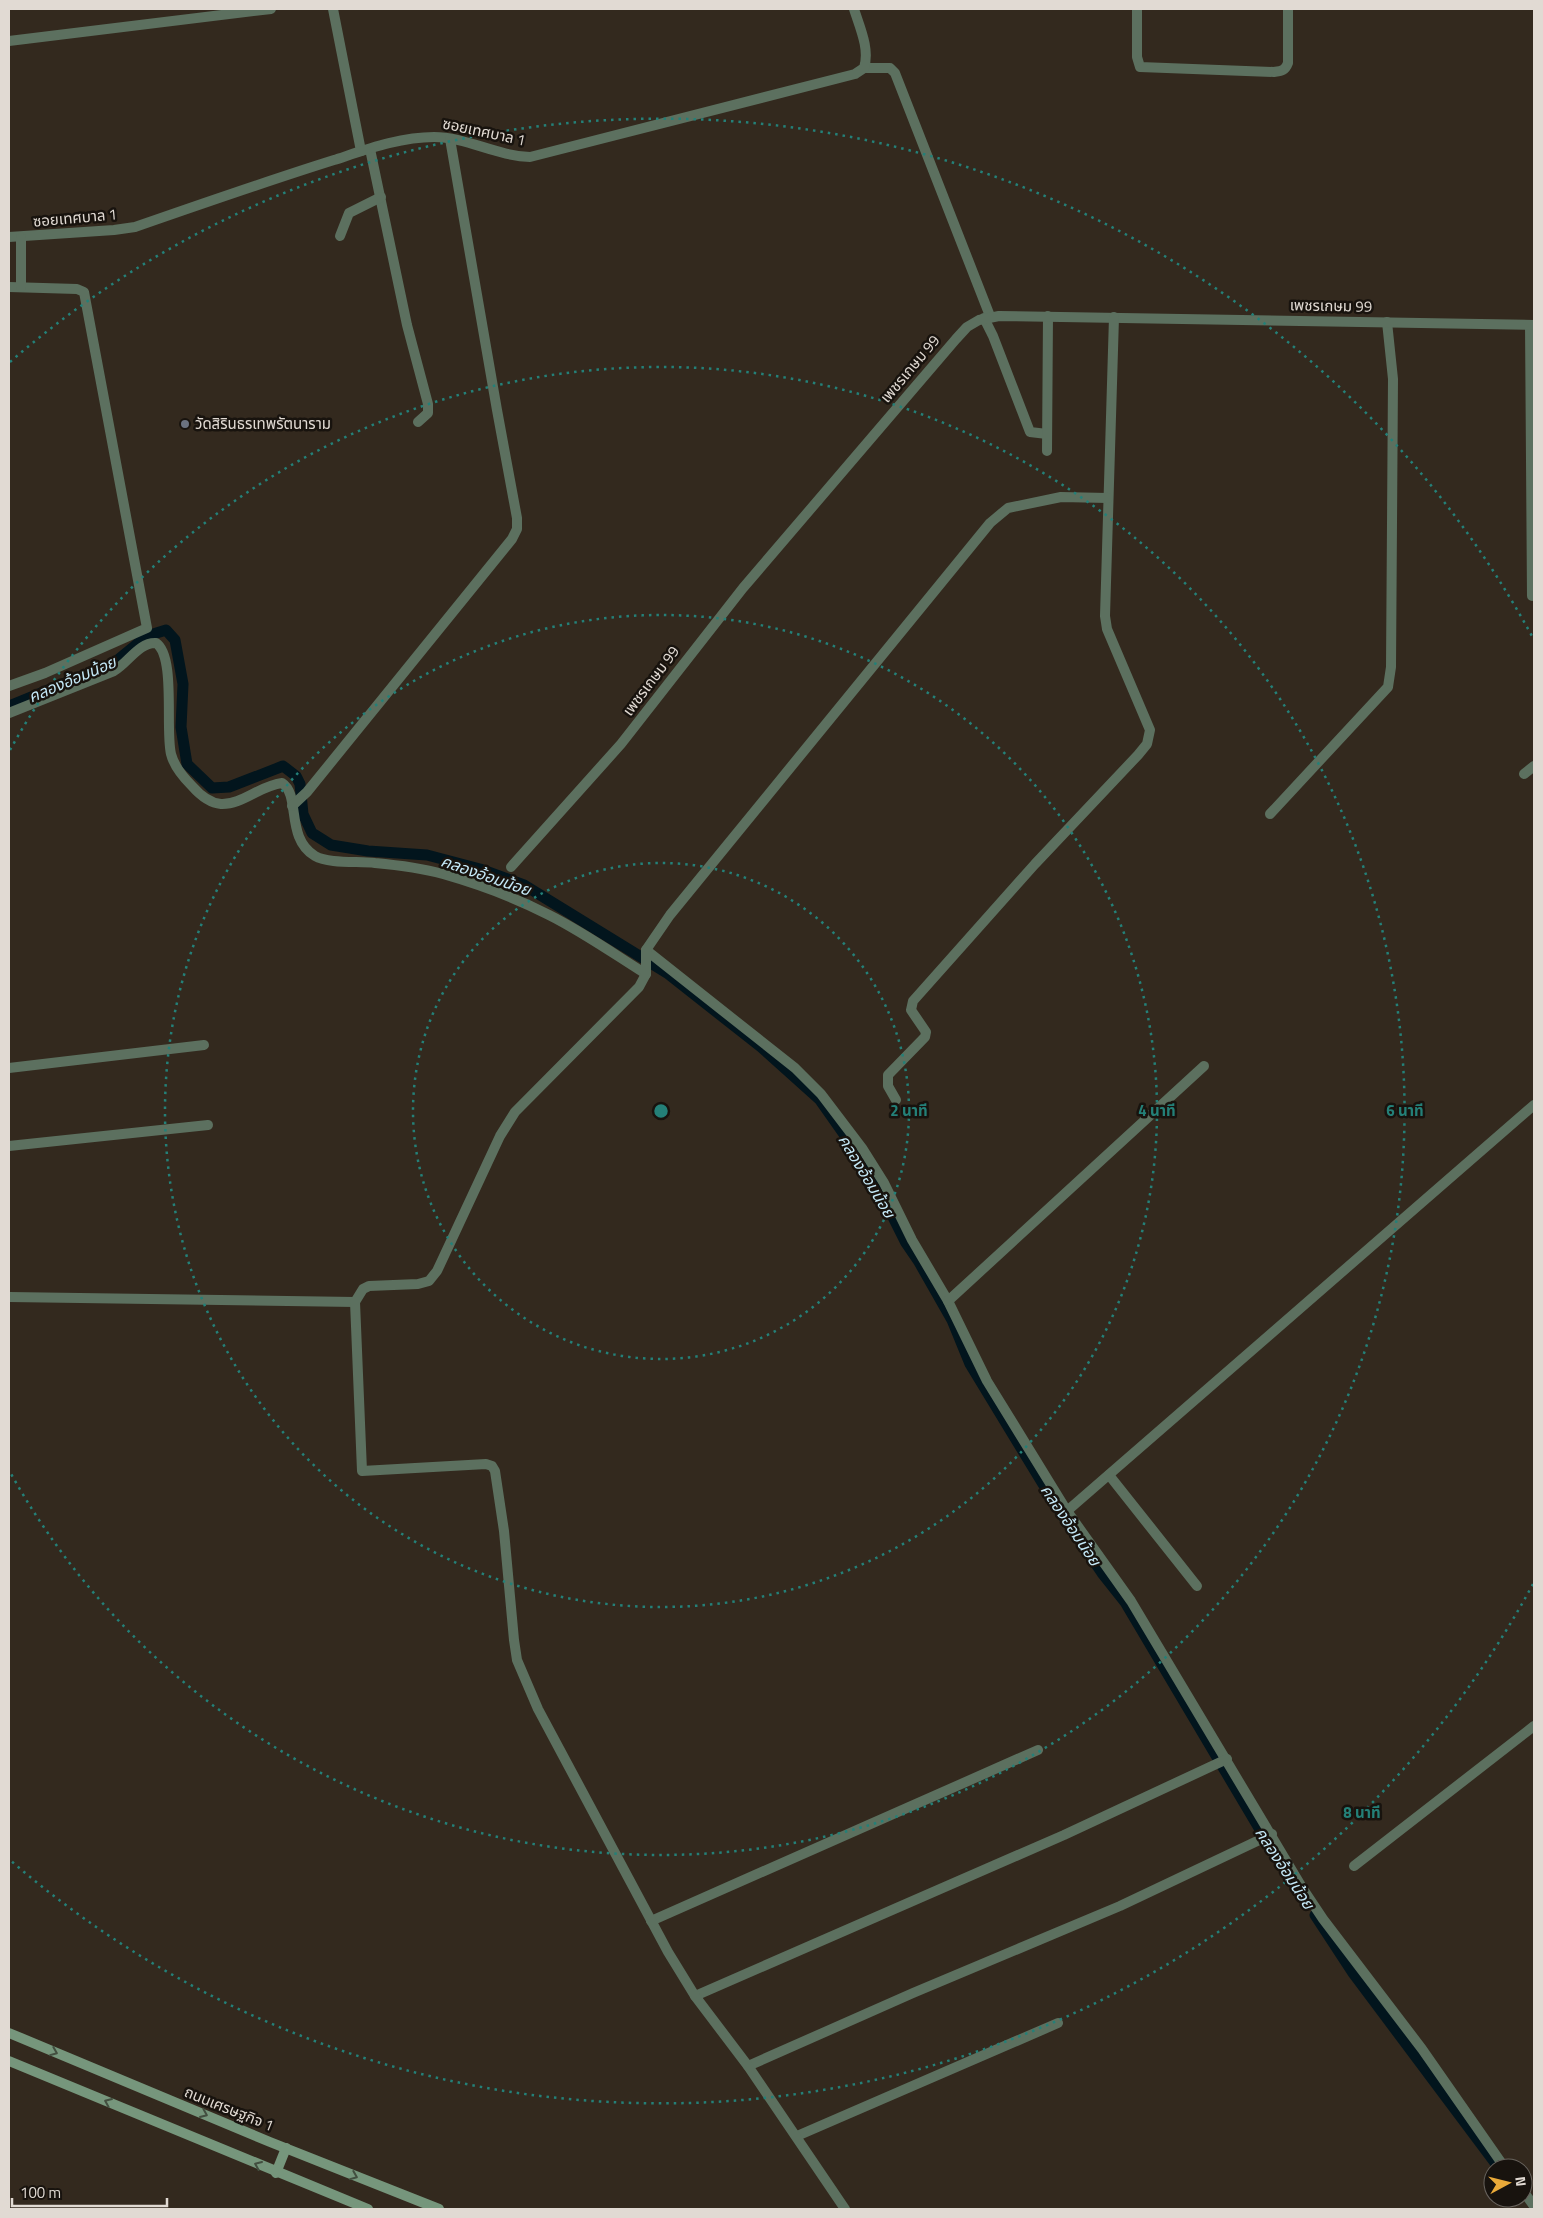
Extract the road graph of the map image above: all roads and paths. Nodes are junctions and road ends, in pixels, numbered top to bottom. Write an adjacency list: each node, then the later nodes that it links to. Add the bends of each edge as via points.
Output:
1 (271, 9): 6 (street)
2 (333, 9): 9 (street)
3 (854, 9): 7 (street, via 867,51)
4 (1137, 9): 5 (street, via 1140,68 1274,72 1286,69 1288,63)
5 (1288, 9)
6 (9, 41)
7 (864, 68): 8 (street, ซอยเทศบาล 1, via 846,76 530,157); 17 (street, via 890,68 895,73)
8 (450, 139): 9 (street, ซอยเทศบาล 1, via 423,138); 30 (street, via 517,529 410,667)
9 (366, 150): 10 (street); 13 (street, ซอยเทศบาล 1, via 135,227)
10 (381, 197): 11 (street, via 349,213); 21 (street, via 407,325 428,404 428,413)
11 (340, 236)
12 (9, 237): 13 (street, ซอยเทศบาล 1)
13 (21, 238): 15 (street)
14 (9, 287): 15 (street)
15 (21, 287): 26 (street, via 77,289 86,297 147,628)
16 (1048, 316): 17 (street, เพชรเกษม 99); 18 (street, เพชรเกษม 99); 22 (street)
17 (987, 317): 22 (street, via 1030,432); 32 (street, เพชรเกษม 99, via 967,327 956,338 743,588 621,744)
18 (1114, 317): 19 (street, เพชรเกษม 99); 24 (street)
19 (1387, 322): 20 (street, เพชรเกษม 99); 31 (street, via 1393,380 1388,687)
20 (1532, 325): 25 (street)
21 (418, 422)
22 (1047, 434): 23 (street)
23 (1047, 451)
24 (1108, 498): 33 (street, via 1070,496 1008,508 990,523 670,915); 38 (street, via 1107,629 1150,736 1138,755 1035,864 914,1001 911,1010 926,1032 888,1075 888,1086)
25 (1532, 596)
26 (9, 686)
27 (9, 713): 30 (street, via 114,672 145,644 156,643 163,650 168,678 171,754 185,779 197,792 221,804 282,783 289,790)
28 (1534, 766): 29 (street)
29 (1524, 774)
30 (293, 805): 34 (street, via 299,838 314,855 324,860 376,863 442,874 488,890 550,915)
31 (1270, 814)
32 (511, 867)
33 (646, 953): 34 (street); 43 (street, via 795,1068 821,1094 884,1183 912,1240)
34 (646, 973): 44 (street, via 633,994 507,1124 429,1281 369,1286 363,1289)
35 (204, 1044): 37 (street)
36 (1204, 1066): 43 (street)
37 (9, 1068)
38 (896, 1100)
39 (1534, 1105): 45 (street)
40 (208, 1125): 41 (street)
41 (9, 1146)
42 (9, 1297): 44 (street)
43 (948, 1301): 46 (street, via 987,1381)
44 (355, 1302): 53 (street, via 362,1471 492,1466 504,1531 517,1660 538,1709)
45 (1109, 1475): 46 (street); 47 (street)
46 (1067, 1511): 50 (street, via 1131,1601)
47 (1197, 1586)
48 (1534, 1726): 52 (street)
49 (1038, 1750): 53 (street)
50 (1223, 1761): 51 (street); 54 (street, via 1064,1835)
51 (1267, 1836): 58 (street, via 1120,1906); 61 (street, via 1323,1919 1422,2049)
52 (1354, 1866)
53 (651, 1921): 54 (street)
54 (695, 1996): 58 (street)
55 (1058, 2023): 59 (street)
56 (9, 2033): 60 (main road, ถนนเศรษฐกิจ 1, one-way to 60)
57 (9, 2061): 62 (main road, one-way to 57)
58 (748, 2066): 59 (street)
59 (797, 2136): 65 (street)
60 (286, 2148): 62 (main road); 64 (main road, ถนนเศรษฐกิจ 1, one-way to 64)
61 (1498, 2158)
62 (276, 2172): 63 (main road)
63 (368, 2209)
64 (439, 2209)
65 (845, 2209)

